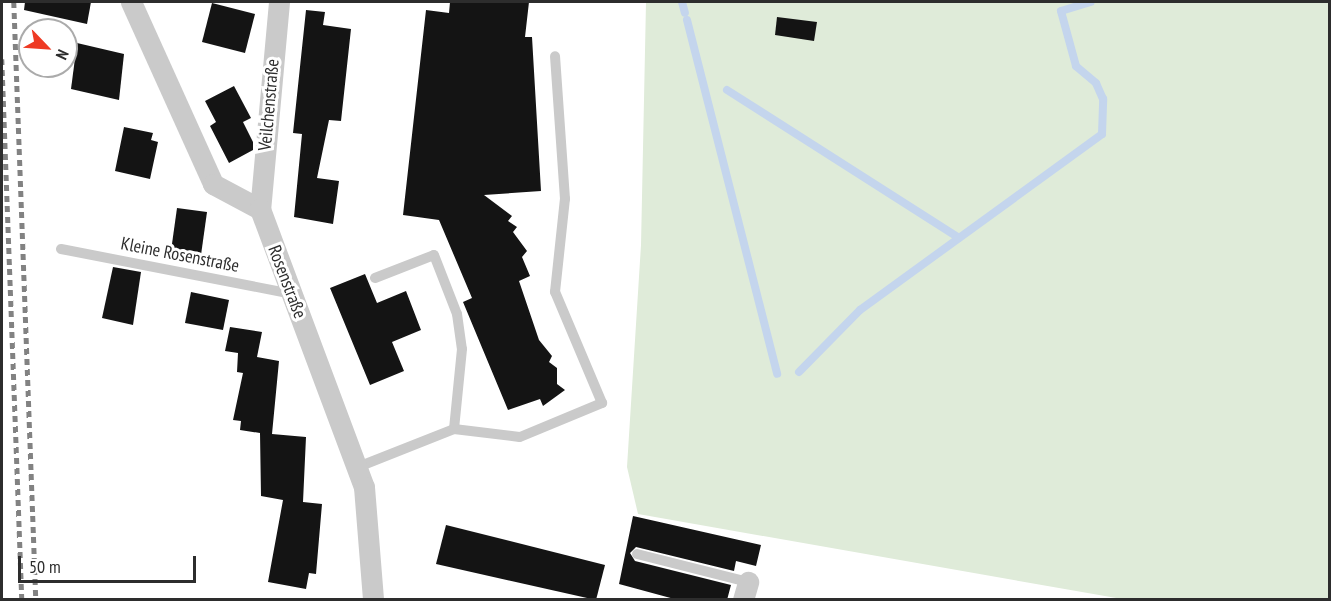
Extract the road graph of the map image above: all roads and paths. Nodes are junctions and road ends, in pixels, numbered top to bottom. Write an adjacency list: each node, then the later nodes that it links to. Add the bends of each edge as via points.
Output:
1 (131, 2): 4 (street, via 213,184)
2 (279, 2): 4 (street, Veilchenstraße)
3 (555, 56): 8 (lane, via 565,199 555,292 602,403 520,437)
4 (260, 209): 7 (street, Rosenstraße)
5 (61, 249): 7 (lane, Kleine Rosenstraße)
6 (375, 278): 8 (lane, via 434,255 457,314 462,350)
7 (292, 294): 9 (street, Rosenstraße)
8 (454, 429): 9 (lane)
9 (358, 467): 12 (street, Rosenstraße)
10 (637, 554): 11 (lane)
11 (746, 591)
12 (373, 600)

